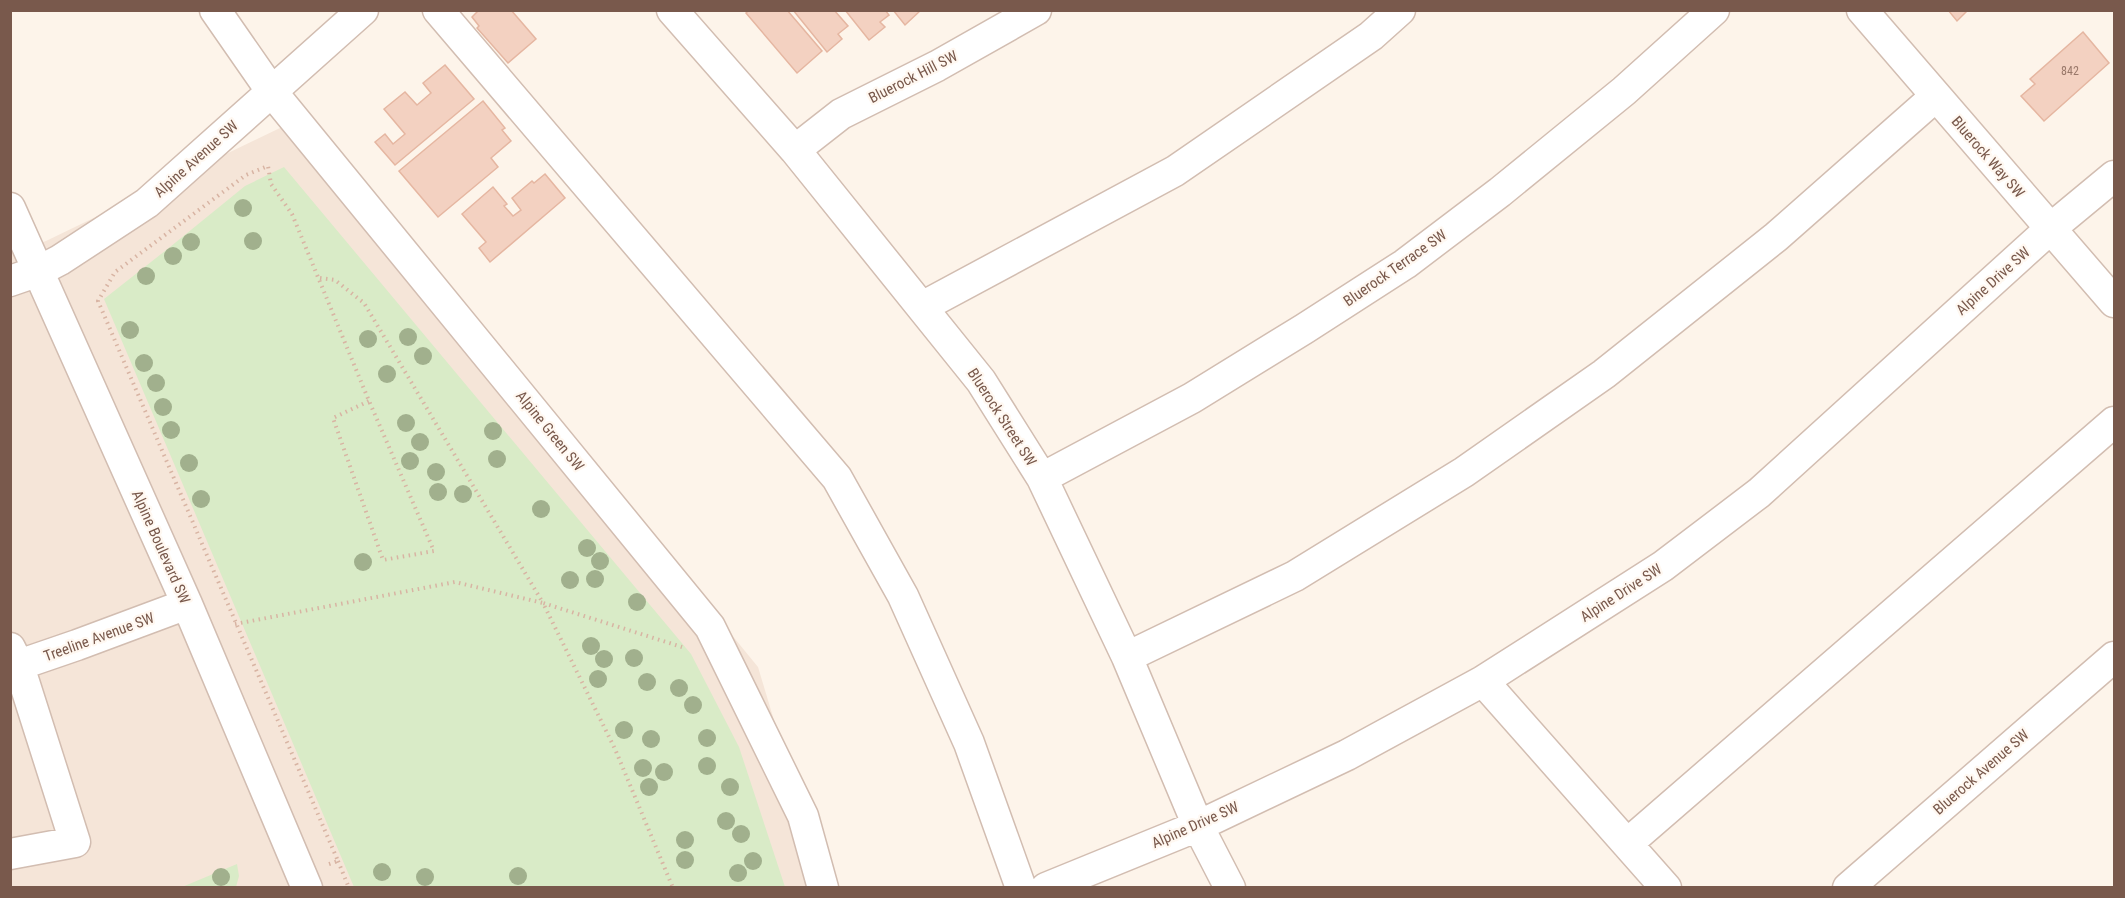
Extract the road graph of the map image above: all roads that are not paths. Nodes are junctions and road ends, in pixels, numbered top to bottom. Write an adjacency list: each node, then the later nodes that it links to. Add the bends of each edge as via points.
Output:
1 (215, 10): 9 (street, Alpine Green SW)
2 (363, 10): 9 (street, Alpine Avenue SW)
3 (438, 10): 31 (street, via 837,478 903,596 969,743)
4 (672, 10): 11 (street, Bluerock Street SW)
5 (1036, 10): 11 (street, Bluerock Hill SW, via 841,114)
6 (1400, 10): 18 (street, via 1371,36 1175,171)
7 (1714, 10): 20 (street, Bluerock Terrace SW, via 1615,98 1405,264 1192,398)
8 (1862, 10): 10 (street, Bluerock Way SW)
9 (272, 92): 15 (street, Alpine Avenue SW, via 147,203); 30 (street, Alpine Green SW, via 710,627 803,816)
10 (1936, 96): 14 (street, Bluerock Way SW); 22 (street, via 1776,237 1604,374 1492,452 1295,576)
11 (795, 150): 18 (street, Bluerock Street SW)
12 (2115, 176): 14 (street, Alpine Drive SW)
13 (10, 208): 15 (street, Alpine Boulevard SW)
14 (2050, 229): 17 (street, Bluerock Way SW); 25 (street, Alpine Drive SW, via 1760,493 1663,566)
15 (39, 271): 16 (street, Alpine Avenue SW); 21 (street, Alpine Boulevard SW)
16 (10, 281)
17 (2115, 302)
18 (922, 307): 20 (street, Bluerock Street SW, via 981,381)
19 (2115, 422): 27 (street)
20 (1042, 478): 22 (street, Bluerock Street SW)
21 (187, 604): 24 (street, Treeline Avenue SW); 29 (street, Alpine Boulevard SW)
22 (1127, 657): 26 (street, Bluerock Street SW)
23 (2115, 657): 35 (street, Bluerock Avenue SW)
24 (13, 661): 28 (street, via 75,842)
25 (1484, 681): 26 (street, Alpine Drive SW, via 1347,755); 27 (street)
26 (1198, 826): 32 (street, Alpine Drive SW); 33 (street, Bluerock Street SW)
27 (1627, 844): 34 (street)
28 (10, 854)
29 (304, 881)
30 (823, 888)
31 (1021, 888)
32 (1046, 888)
33 (1230, 888)
34 (1666, 888)
35 (1848, 888)

